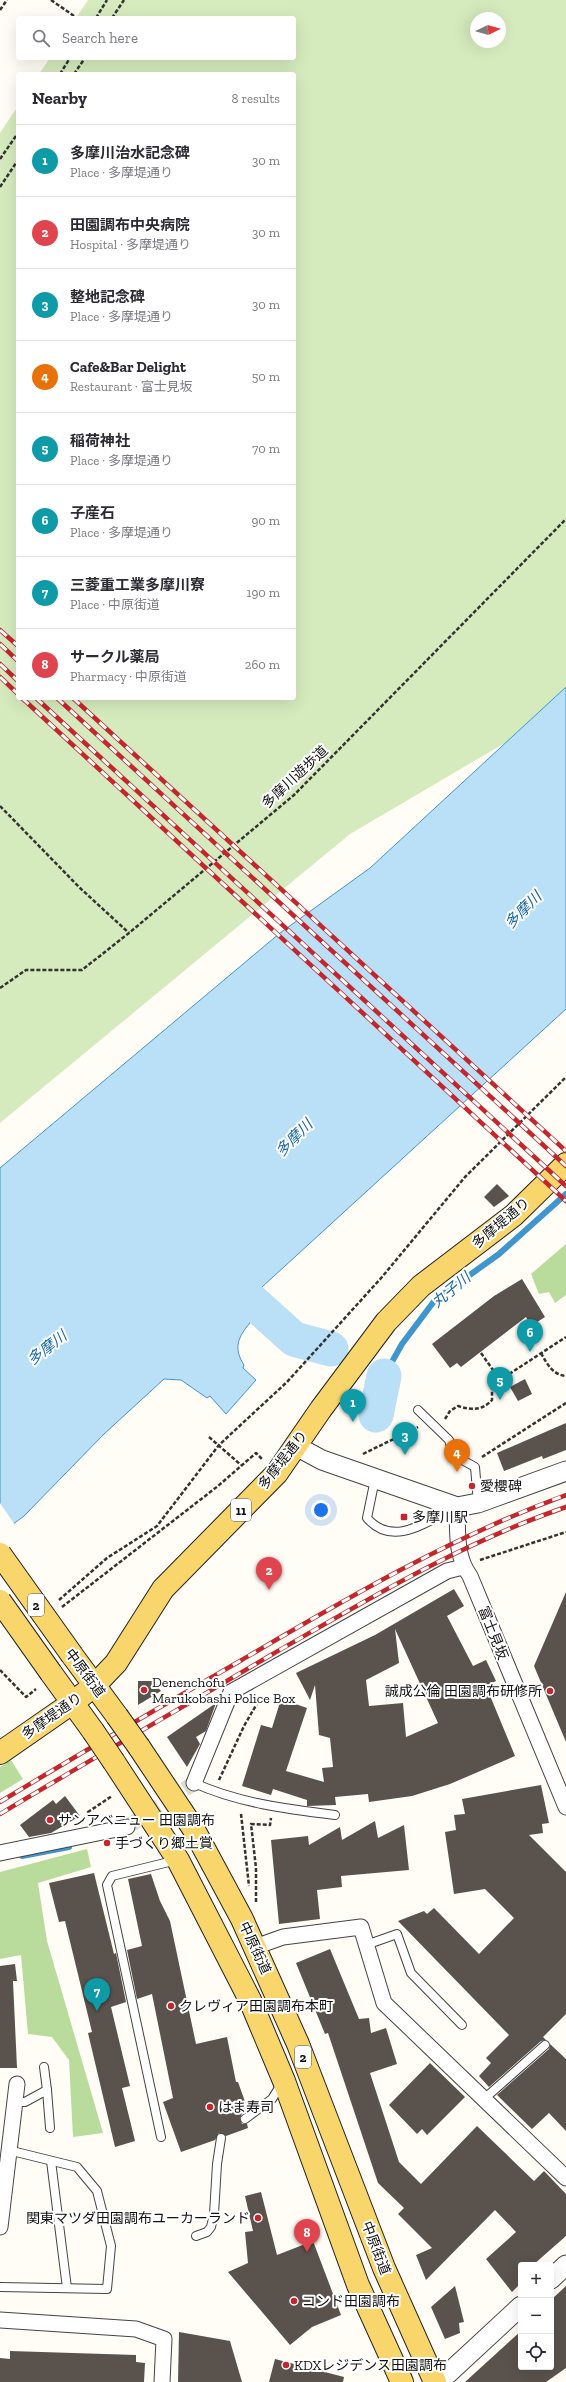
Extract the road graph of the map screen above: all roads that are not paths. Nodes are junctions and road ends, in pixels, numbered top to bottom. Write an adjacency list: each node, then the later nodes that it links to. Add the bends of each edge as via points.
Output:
1 (566, 1164): 3 (main road, 多摩堤通り / 11, via 514,1215 421,1286 403,1304)
2 (418, 1410): 6 (lane, via 440,1429 457,1457 475,1467)
3 (296, 1446): 5 (street, via 322,1460); 11 (main road, 多摩堤通り / 11, via 269,1482 163,1588 116,1663)
4 (566, 1470): 6 (street)
5 (375, 1478): 7 (street); 7 (lane, via 367,1518 374,1527 403,1533)
6 (478, 1503): 7 (street)
7 (457, 1507): 9 (street, via 458,1539)
8 (0, 1554): 11 (main road, 中原街道 / 2, bridge)
9 (463, 1567): 14 (street, via 440,1575 232,1692); 15 (street, 富士見坂, via 470,1576)
10 (0, 1601): 12 (main road, 中原街道 / 2, bridge)
11 (94, 1686): 12 (main road, 多摩堤通り / 11); 21 (main road, 中原街道 / 2, bridge, via 118,1716 204,1848)
12 (72, 1703): 13 (main road, 多摩堤通り / 11); 19 (main road, 中原街道 / 2, bridge)
13 (0, 1753)
14 (194, 1783): 16 (lane, via 213,1792 258,1805)
15 (566, 1807)
16 (335, 1815)
17 (127, 1827): 18 (street)
18 (0, 1853)
19 (178, 1860): 25 (main road, 中原街道 / 2, via 244,1987); 32 (lane, via 112,1876 107,1885)
20 (366, 1945): 21 (street, via 361,1927 283,1937); 22 (lane, via 397,1934 411,1973); 28 (street, via 384,2002)
21 (255, 1947): 47 (main road, 中原街道 / 2, via 314,2084 384,2268)
22 (462, 2025)
23 (545, 2045): 28 (lane)
24 (44, 2067): 27 (lane)
25 (284, 2081): 30 (lane, via 272,2099); 46 (main road, 中原街道 / 2, via 358,2285)
26 (16, 2084): 29 (street)
27 (47, 2090): 29 (lane, via 24,2102); 31 (lane)
28 (484, 2099): 36 (street)
29 (14, 2102): 34 (street)
30 (245, 2119)
31 (50, 2128)
32 (161, 2137)
33 (222, 2138): 38 (lane, via 217,2164 212,2226 207,2232)
34 (8, 2150): 35 (lane); 37 (street)
35 (51, 2161): 42 (lane); 42 (lane, via 77,2167 97,2191 111,2246 107,2289)
36 (566, 2178)
37 (0, 2227)
38 (196, 2236)
39 (566, 2265): 40 (street)
40 (554, 2276)
41 (0, 2287): 42 (lane)
42 (67, 2288)
43 (518, 2309): 48 (street)
44 (0, 2320): 45 (street, via 136,2329 164,2339)
45 (162, 2382)
46 (402, 2382)
47 (435, 2382)
48 (439, 2382)

